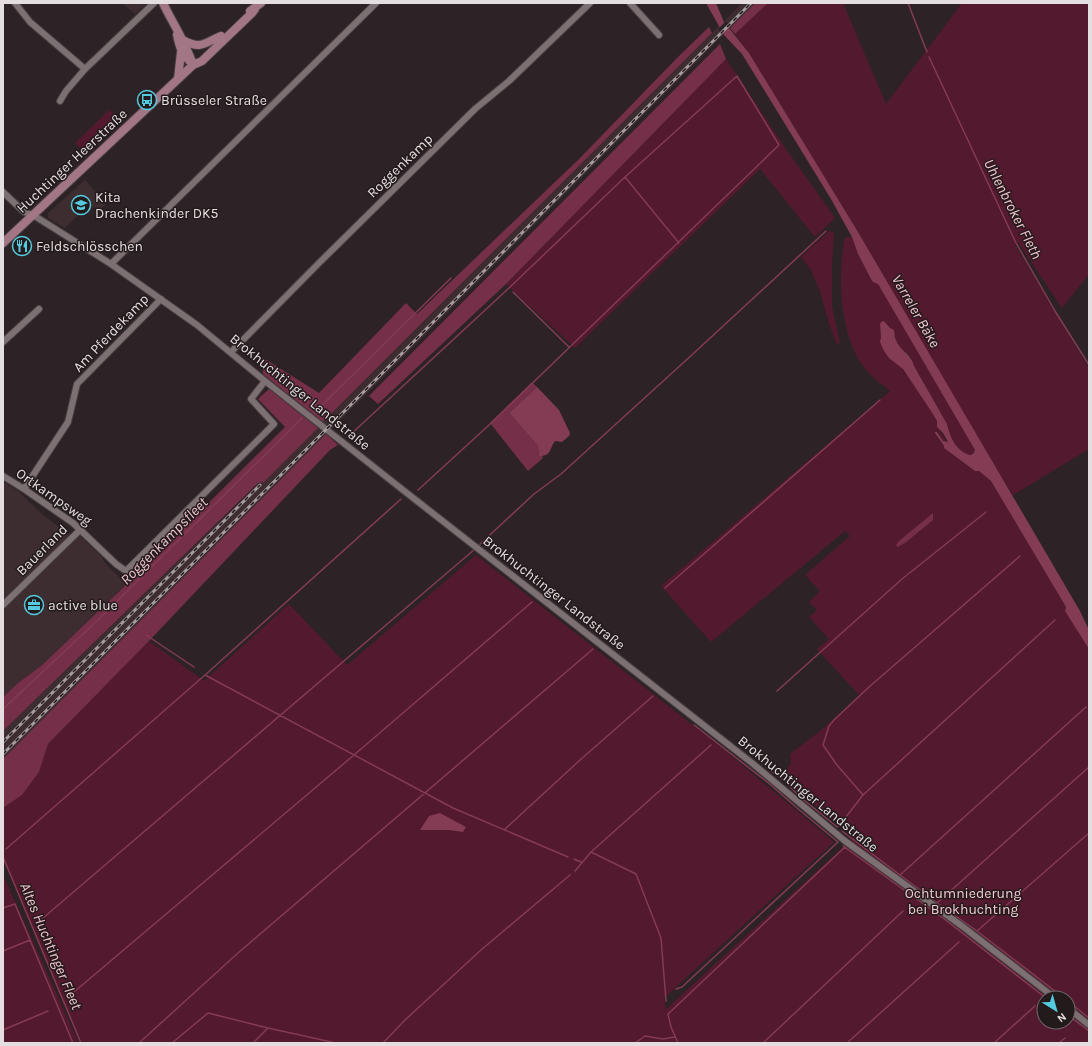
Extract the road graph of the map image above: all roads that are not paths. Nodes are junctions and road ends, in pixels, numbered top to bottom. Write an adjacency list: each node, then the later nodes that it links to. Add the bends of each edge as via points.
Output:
1 (15, 3): 14 (street, via 30,22)
2 (154, 3): 14 (street)
3 (162, 3): 8 (main road)
4 (376, 3): 20 (street)
5 (590, 3): 24 (street, Roggenkamp, via 470,114)
6 (630, 3): 9 (street)
7 (258, 6): 10 (main road, Huchtinger Heerstraße); 13 (main road, Huchtinger Heerstraße, via 202,61)
8 (174, 26): 11 (main road); 12 (main road)
9 (659, 34)
10 (220, 36): 11 (main road, via 196,46); 13 (main road, Huchtinger Heerstraße)
11 (183, 40): 13 (main road)
12 (181, 51): 13 (main road); 15 (main road)
13 (193, 65): 15 (main road, Huchtinger Heerstraße)
14 (85, 69): 16 (street)
15 (178, 79): 18 (main road, Huchtinger Heerstraße)
16 (60, 101)
17 (3, 192): 18 (street, Brokhuchtinger Landstraße, via 24,212)
18 (33, 215): 19 (main road, Huchtinger Heerstraße); 20 (street, Brokhuchtinger Landstraße)
19 (3, 243)
20 (111, 264): 21 (street, Brokhuchtinger Landstraße)
21 (161, 299): 24 (street, Brokhuchtinger Landstraße); 27 (street, Am Pferdekamp, via 77,384 68,422)
22 (39, 309): 23 (street)
23 (3, 342)
24 (231, 352): 25 (street, Brokhuchtinger Landstraße)
25 (265, 381): 28 (street, Ortkampsweg, via 251,399 274,424 126,570 116,564); 30 (street, Brokhuchtinger Landstraße, via 752,763 845,841)
26 (3, 476): 27 (street, Ortkampsweg)
27 (24, 488): 28 (street, Ortkampsweg)
28 (81, 529): 29 (street, Bauerland)
29 (3, 605)
30 (1045, 990)
31 (1076, 1014): 32 (street)
32 (1089, 1025)

